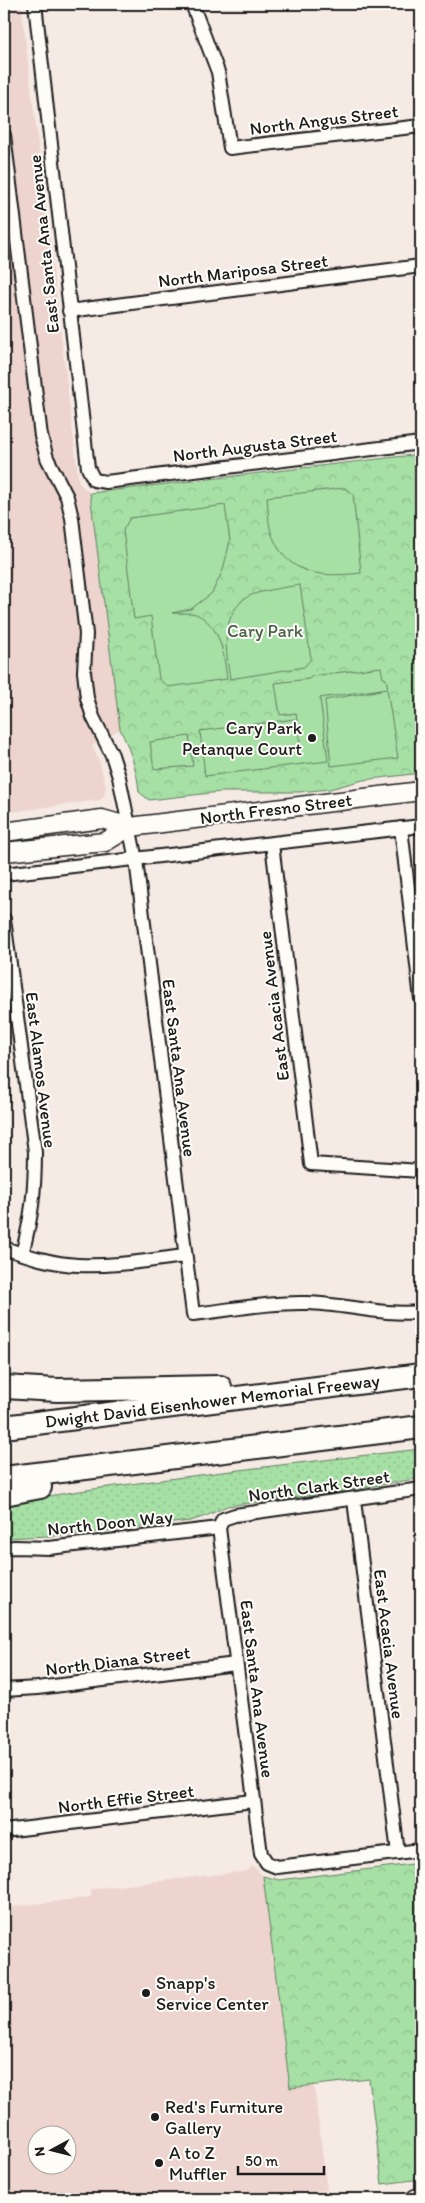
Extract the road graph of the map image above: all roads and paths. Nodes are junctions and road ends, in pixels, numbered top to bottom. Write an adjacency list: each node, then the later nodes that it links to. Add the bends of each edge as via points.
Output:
1 (35, 4): 6 (street, East Santa Ana Avenue)
2 (197, 5): 3 (street, North Angus Street, via 218,72 230,148)
3 (421, 126)
4 (4, 135): 11 (street, East Santa Ana Avenue, via 42,442 51,468 67,497 72,518 86,634 84,672 87,698 112,755)
5 (421, 266): 6 (street, North Mariposa Street)
6 (69, 311): 8 (street, East Santa Ana Avenue, via 88,468)
7 (421, 443): 8 (street, North Augusta Street, via 106,482)
8 (94, 480)
9 (421, 792): 11 (main road, North Fresno Street)
10 (421, 826): 12 (street)
11 (130, 827): 13 (main road, North Fresno Street, via 102,819); 15 (main road, North Fresno Street, via 105,842); 16 (street, East Santa Ana Avenue)
12 (401, 828): 14 (street); 19 (street)
13 (4, 832)
14 (272, 844): 16 (street); 20 (street, East Acacia Avenue, via 311,1164)
15 (4, 852)
16 (136, 860): 17 (street); 23 (street, East Santa Ana Avenue)
17 (4, 874)
18 (4, 920): 22 (street, East Alamos Avenue, via 35,1152 32,1215)
19 (421, 999)
20 (421, 1170)
21 (4, 1248): 22 (street)
22 (22, 1254): 23 (street, via 77,1265)
23 (185, 1256): 24 (street, East Santa Ana Avenue, via 193,1314 307,1303 378,1313)
24 (421, 1312)
25 (421, 1375): 26 (highway, Dwight David Eisenhower Memorial Freeway)
26 (338, 1385): 27 (highway, via 57,1390); 28 (highway, Dwight David Eisenhower Memorial Freeway)
27 (4, 1387)
28 (4, 1427)
29 (421, 1427): 30 (highway)
30 (298, 1441): 31 (highway); 33 (highway, via 119,1476)
31 (4, 1478)
32 (421, 1489): 34 (street, North Clark Street)
33 (4, 1494)
34 (354, 1500): 35 (street, North Clark Street, via 235,1515); 42 (street, East Acacia Avenue)
35 (221, 1524): 36 (street, North Doon Way, via 49,1548); 37 (street, East Santa Ana Avenue)
36 (4, 1548)
37 (236, 1664): 38 (street, North Diana Street); 39 (street, East Santa Ana Avenue)
38 (4, 1690)
39 (253, 1801): 40 (street, North Effie Street); 42 (street, East Santa Ana Avenue, via 261,1854 277,1867)
40 (4, 1831)
41 (421, 1850): 42 (street)
42 (398, 1853)
43 (416, 2199): 44 (main road)
44 (421, 2199)

